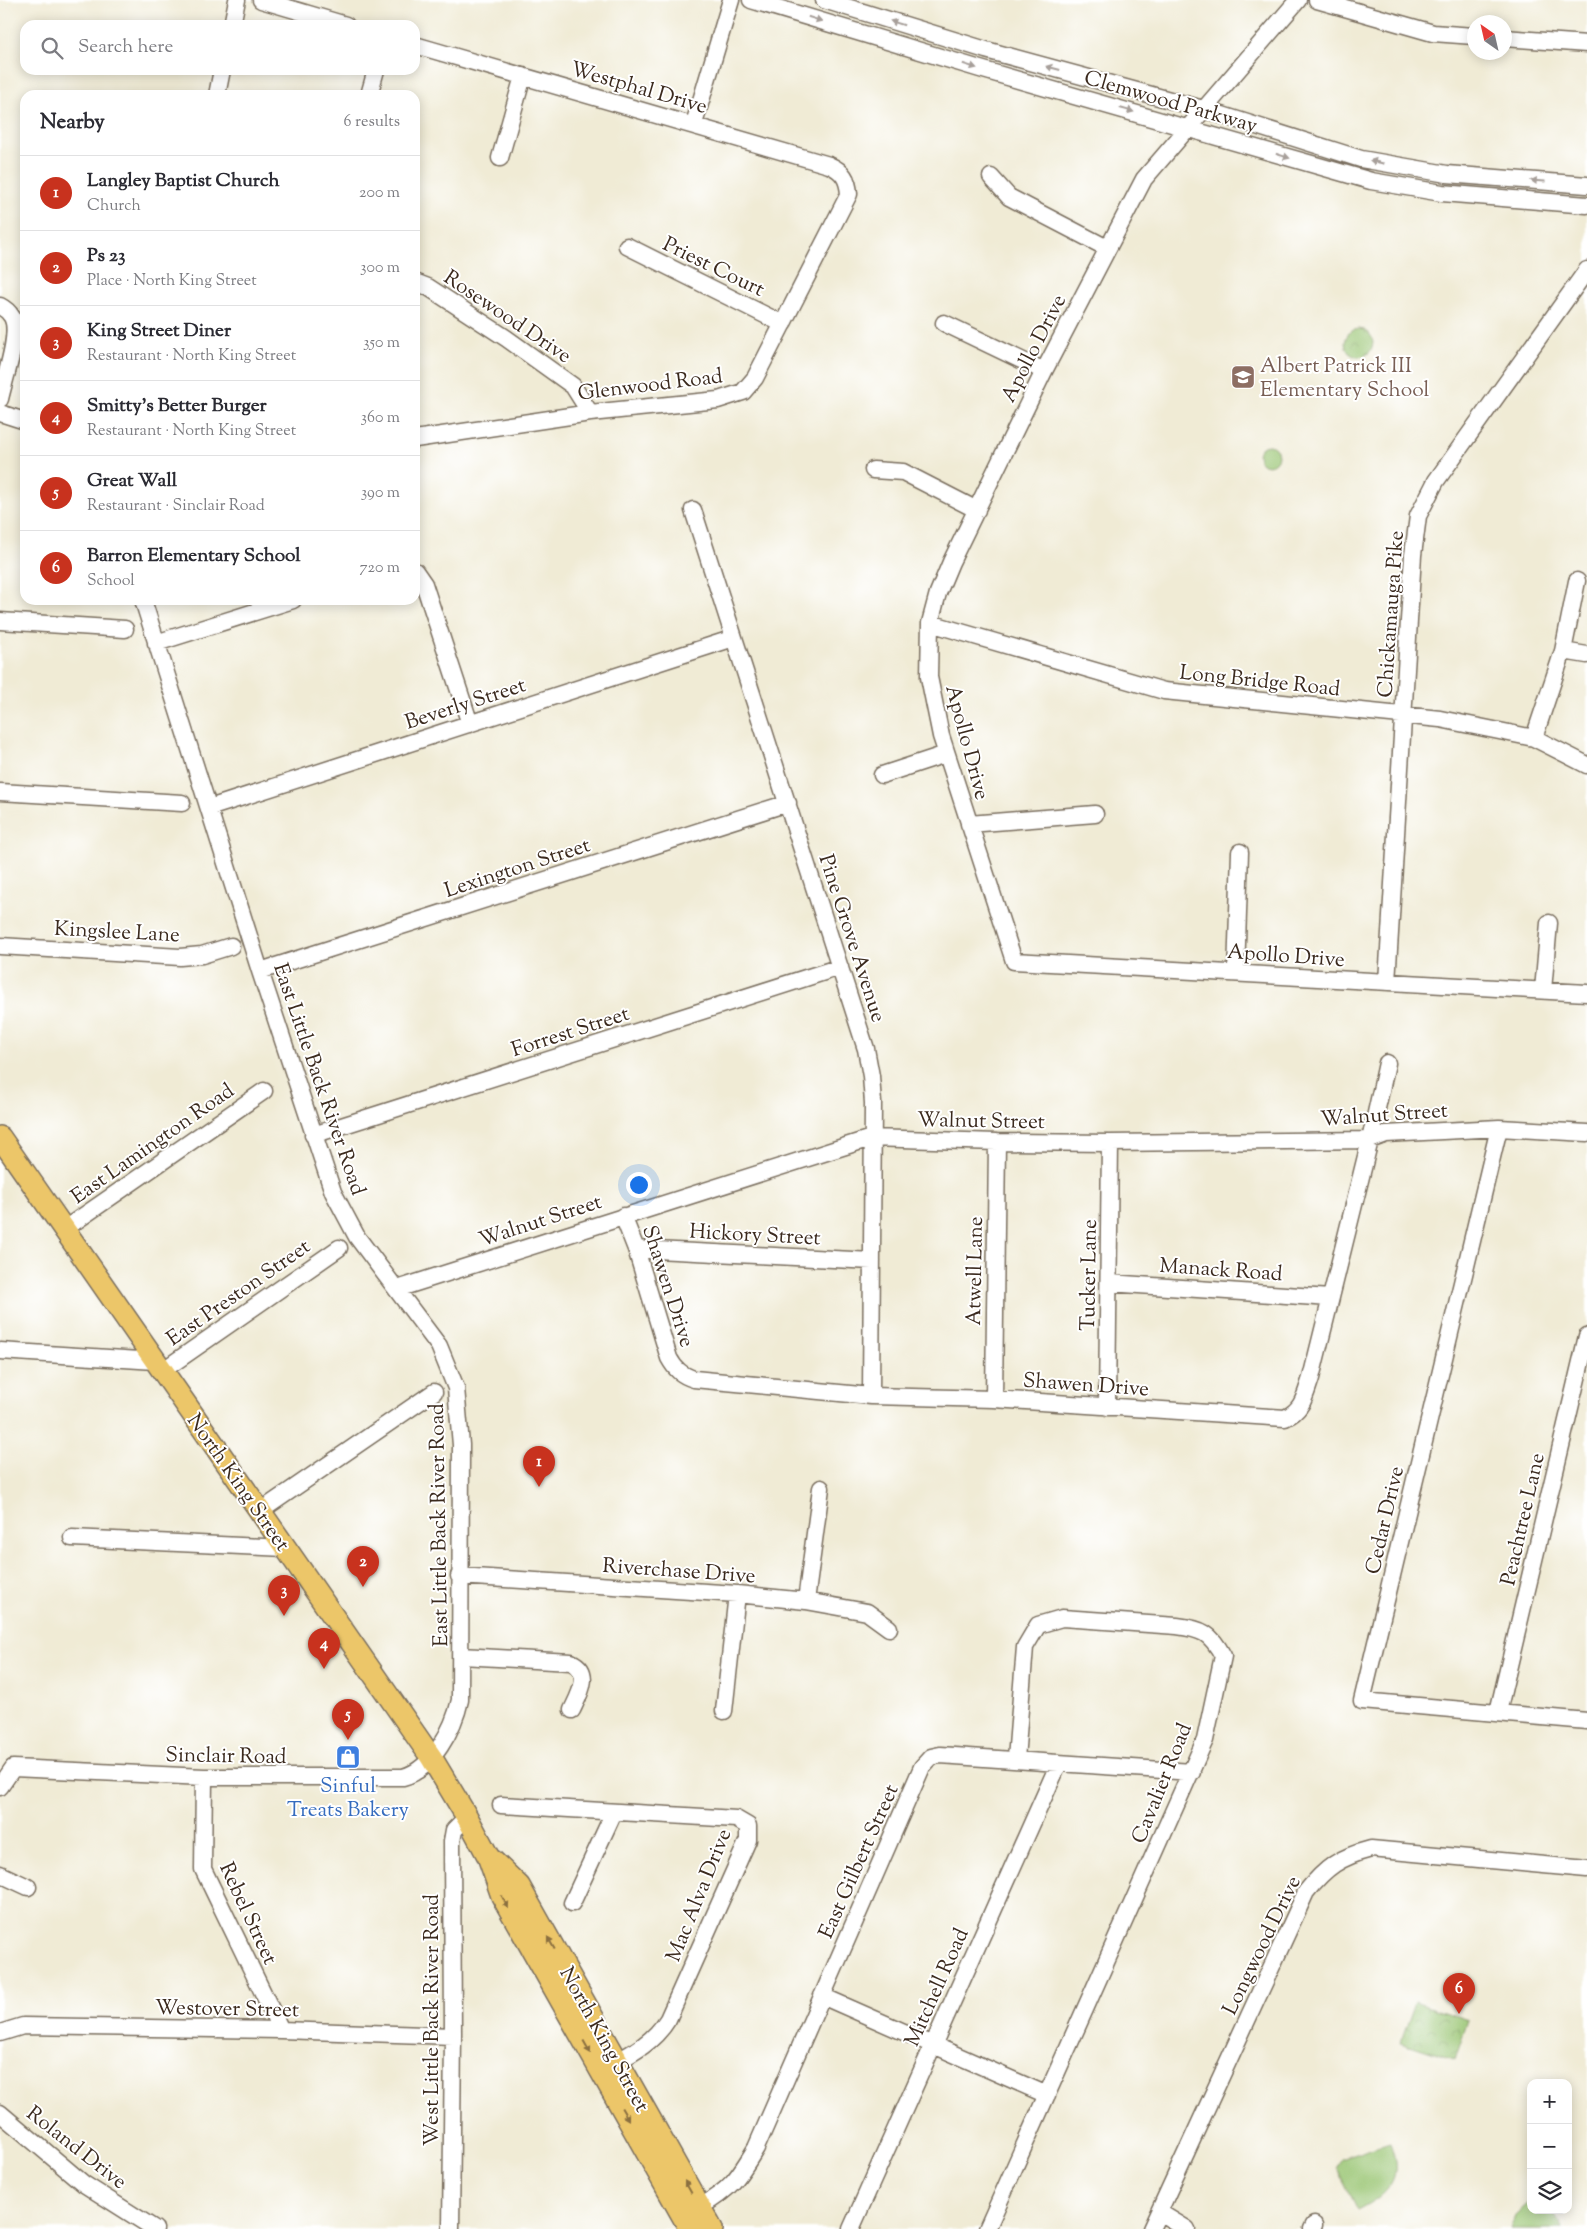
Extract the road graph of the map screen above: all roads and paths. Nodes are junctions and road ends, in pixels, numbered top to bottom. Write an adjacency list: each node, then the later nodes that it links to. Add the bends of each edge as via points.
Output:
1 (238, 0): 8 (street)
2 (261, 0): 9 (street)
3 (730, 0): 20 (street)
4 (751, 0): 21 (street, Clemwood Parkway, one-way to 21)
5 (824, 0): 19 (street, Clemwood Parkway, one-way to 5, via 986,50)
6 (1298, 0): 19 (street, Apollo Drive)
7 (1317, 0): 10 (street, via 1433,33)
8 (233, 20)
9 (329, 20)
10 (1467, 35)
11 (1512, 39): 12 (street)
12 (1587, 44)
13 (420, 46): 16 (street, Westphal Drive)
14 (221, 75): 17 (street)
15 (375, 75): 18 (street)
16 (523, 76): 20 (street, Westphal Drive); 22 (street)
17 (218, 90)
18 (370, 90)
19 (1203, 109): 21 (street, Apollo Drive); 25 (street, Clemwood Parkway, one-way to 19, via 1447,174 1391,166)
20 (694, 124): 24 (street, Westphal Drive, via 829,165 839,170)
21 (1188, 128): 26 (street, Clemwood Parkway, one-way to 26, via 1334,171 1412,189); 28 (street, Apollo Drive, via 1144,179)
22 (500, 158)
23 (991, 177): 28 (street, via 1009,198)
24 (847, 180): 33 (street, Glenwood Road, via 849,194 845,204)
25 (1587, 185)
26 (1587, 205)
27 (627, 246): 33 (street, Priest Court)
28 (1107, 248): 34 (street, Apollo Drive)
29 (1587, 270): 54 (street, Chickamauga Pike, via 1436,481 1418,516)
30 (420, 284): 37 (street, Rosewood Drive, via 506,338 573,386)
31 (0, 306): 35 (street, via 12,316 14,338)
32 (944, 323): 34 (street)
33 (783, 324): 37 (street, Glenwood Road, via 755,378 742,392 731,397)
34 (1044, 371): 42 (street, Apollo Drive)
35 (0, 399)
36 (0, 413): 38 (street)
37 (590, 413): 39 (street, Glenwood Road)
38 (20, 419)
39 (420, 438)
40 (873, 470): 42 (street, via 902,472)
41 (694, 510): 50 (street, Pine Grove Avenue)
42 (977, 510): 48 (street, Apollo Drive, via 938,593)
43 (420, 578): 55 (street)
44 (1577, 582): 52 (street)
45 (145, 605): 51 (street, East Little Back River Road)
46 (277, 605): 51 (street)
47 (0, 621): 49 (street)
48 (930, 623): 54 (street, Long Bridge Road, via 1164,691); 57 (street, Apollo Drive, via 929,677)
49 (125, 629)
50 (734, 638): 55 (street, Beverly Street); 62 (street, Pine Grove Avenue)
51 (156, 643): 63 (street, East Little Back River Road)
52 (1562, 651): 53 (street); 56 (street)
53 (1587, 655)
54 (1404, 716): 56 (street, Long Bridge Road, via 1440,719); 73 (street, Chickamauga Pike)
55 (470, 724): 63 (street, Beverly Street)
56 (1534, 738): 58 (street, Long Bridge Road)
57 (946, 754): 59 (street); 65 (street, Apollo Drive)
58 (1587, 765)
59 (882, 775)
60 (0, 792): 61 (street)
61 (182, 803)
62 (788, 803): 70 (street, Pine Grove Avenue); 71 (street, Lexington Street)
63 (209, 808): 71 (street, East Little Back River Road)
64 (1095, 814): 65 (street)
65 (969, 824): 72 (street, Apollo Drive, via 1014,961)
66 (1240, 852): 72 (street)
67 (1548, 923): 74 (street)
68 (0, 946): 69 (street, Kingslee Lane, via 180,957 202,955)
69 (231, 946)
70 (840, 967): 80 (street, Forrest Street); 82 (street, Pine Grove Avenue, via 866,1049 871,1076)
71 (260, 971): 80 (street, East Little Back River Road)
72 (1236, 973): 73 (street, Apollo Drive)
73 (1386, 982): 74 (street, Apollo Drive)
74 (1543, 990): 75 (street, Apollo Drive)
75 (1587, 993)
76 (1387, 1063): 83 (street, Shawen Drive)
77 (264, 1091): 88 (street, East Lamington Road)
78 (1499, 1128): 79 (street, Walnut Street); 83 (street, Walnut Street, via 1386,1134); 113 (street, Cedar Drive, via 1362,1701)
79 (1587, 1133)
80 (313, 1135): 93 (street, East Little Back River Road, via 333,1192 345,1214)
81 (0, 1137): 86 (main road, North King Street)
82 (871, 1138): 84 (street, Walnut Street); 87 (street, Walnut Street); 91 (street, Pine Grove Avenue)
83 (1370, 1140): 85 (street, Walnut Street); 94 (street, Shawen Drive)
84 (997, 1142): 85 (street, Walnut Street); 100 (street, Atwell Lane)
85 (1110, 1143): 92 (street, Tucker Lane)
86 (6, 1155): 88 (main road, North King Street)
87 (623, 1216): 90 (street, Shawen Drive); 93 (street, Walnut Street)
88 (63, 1230): 97 (main road, North King Street)
89 (339, 1248): 97 (street, East Preston Street)
90 (636, 1249): 91 (street, Hickory Street); 99 (street, Shawen Drive, via 669,1358 675,1369 685,1376)
91 (872, 1261): 99 (street, Pine Grove Avenue)
92 (1109, 1283): 94 (street, Manack Road); 101 (street, Tucker Lane)
93 (397, 1289): 106 (street, East Little Back River Road, via 440,1346 456,1388 461,1445)
94 (1330, 1298): 101 (street, Shawen Drive, via 1311,1378 1302,1406 1295,1414 1268,1418)
95 (1587, 1336): 113 (street, Peachtree Lane)
96 (0, 1351): 97 (street)
97 (158, 1366): 103 (main road, North King Street)
98 (434, 1392): 103 (street)
99 (871, 1396): 100 (street, Shawen Drive)
100 (994, 1399): 101 (street, Shawen Drive)
101 (1107, 1407)
102 (821, 1488): 108 (street)
103 (259, 1512): 105 (main road, North King Street)
104 (72, 1538): 105 (street)
105 (285, 1548): 115 (main road, North King Street)
106 (460, 1576): 107 (street, Riverchase Drive); 110 (street, East Little Back River Road)
107 (737, 1594): 108 (street, Riverchase Drive); 112 (street)
108 (806, 1601): 109 (street, Riverchase Drive, via 867,1612)
109 (890, 1628)
110 (460, 1656): 111 (street, via 571,1662 581,1670 583,1686); 115 (street, East Little Back River Road, via 458,1711 448,1734)
111 (572, 1710)
112 (724, 1711)
113 (1498, 1712): 114 (street, Cedar Drive)
114 (1587, 1721)
115 (431, 1758): 119 (street, Sinclair Road, via 417,1772 403,1777); 123 (main road, North King Street)
116 (1016, 1760): 117 (street, East Gilbert Street); 118 (street, Cavalier Road, via 1025,1647 1038,1625 1062,1618 1195,1628 1209,1635 1222,1656 1205,1740); 128 (street, East Gilbert Street, via 940,1754 931,1757 922,1768)
117 (1059, 1763): 118 (street, East Gilbert Street); 132 (street, Mitchell Road)
118 (1192, 1772): 134 (street, Cavalier Road)
119 (204, 1777): 120 (street, Sinclair Road, via 13,1768); 129 (street, Rebel Street, via 203,1870)
120 (0, 1786)
121 (501, 1805): 122 (street, Mac Alva Drive)
122 (614, 1812): 127 (street); 133 (street, Mac Alva Drive, via 736,1818 748,1826 749,1832 741,1857 668,2018 655,2037)
123 (467, 1817): 131 (street, West Little Back River Road, via 454,1830 452,1841); 133 (main road, North King Street, via 488,1856 502,1896)
124 (1587, 1869): 137 (street, Longwood Drive, via 1371,1849 1333,1863 1306,1892)
125 (0, 1874): 126 (street)
126 (28, 1888)
127 (572, 1903)
128 (822, 1996): 132 (street); 136 (street, East Gilbert Street, via 756,2148 735,2182)
129 (281, 2030): 130 (street, Westover Street, via 24,2026); 131 (street, Westover Street)
130 (0, 2033)
131 (453, 2036): 139 (street, West Little Back River Road)
132 (934, 2045): 134 (street); 142 (street, Mitchell Road)
133 (610, 2066): 136 (main road, North King Street, one-way to 133); 140 (main road, North King Street, one-way to 140)
134 (1047, 2095): 143 (street, Cavalier Road)
135 (0, 2113): 138 (street, Roland Drive, via 84,2184)
136 (700, 2207): 141 (main road, North King Street)
137 (1159, 2212): 144 (street, Longwood Drive); 145 (street)
138 (154, 2229)
139 (450, 2229)
140 (690, 2229)
141 (712, 2229)
142 (851, 2229)
143 (987, 2229)
144 (1151, 2229)
145 (1187, 2229)

